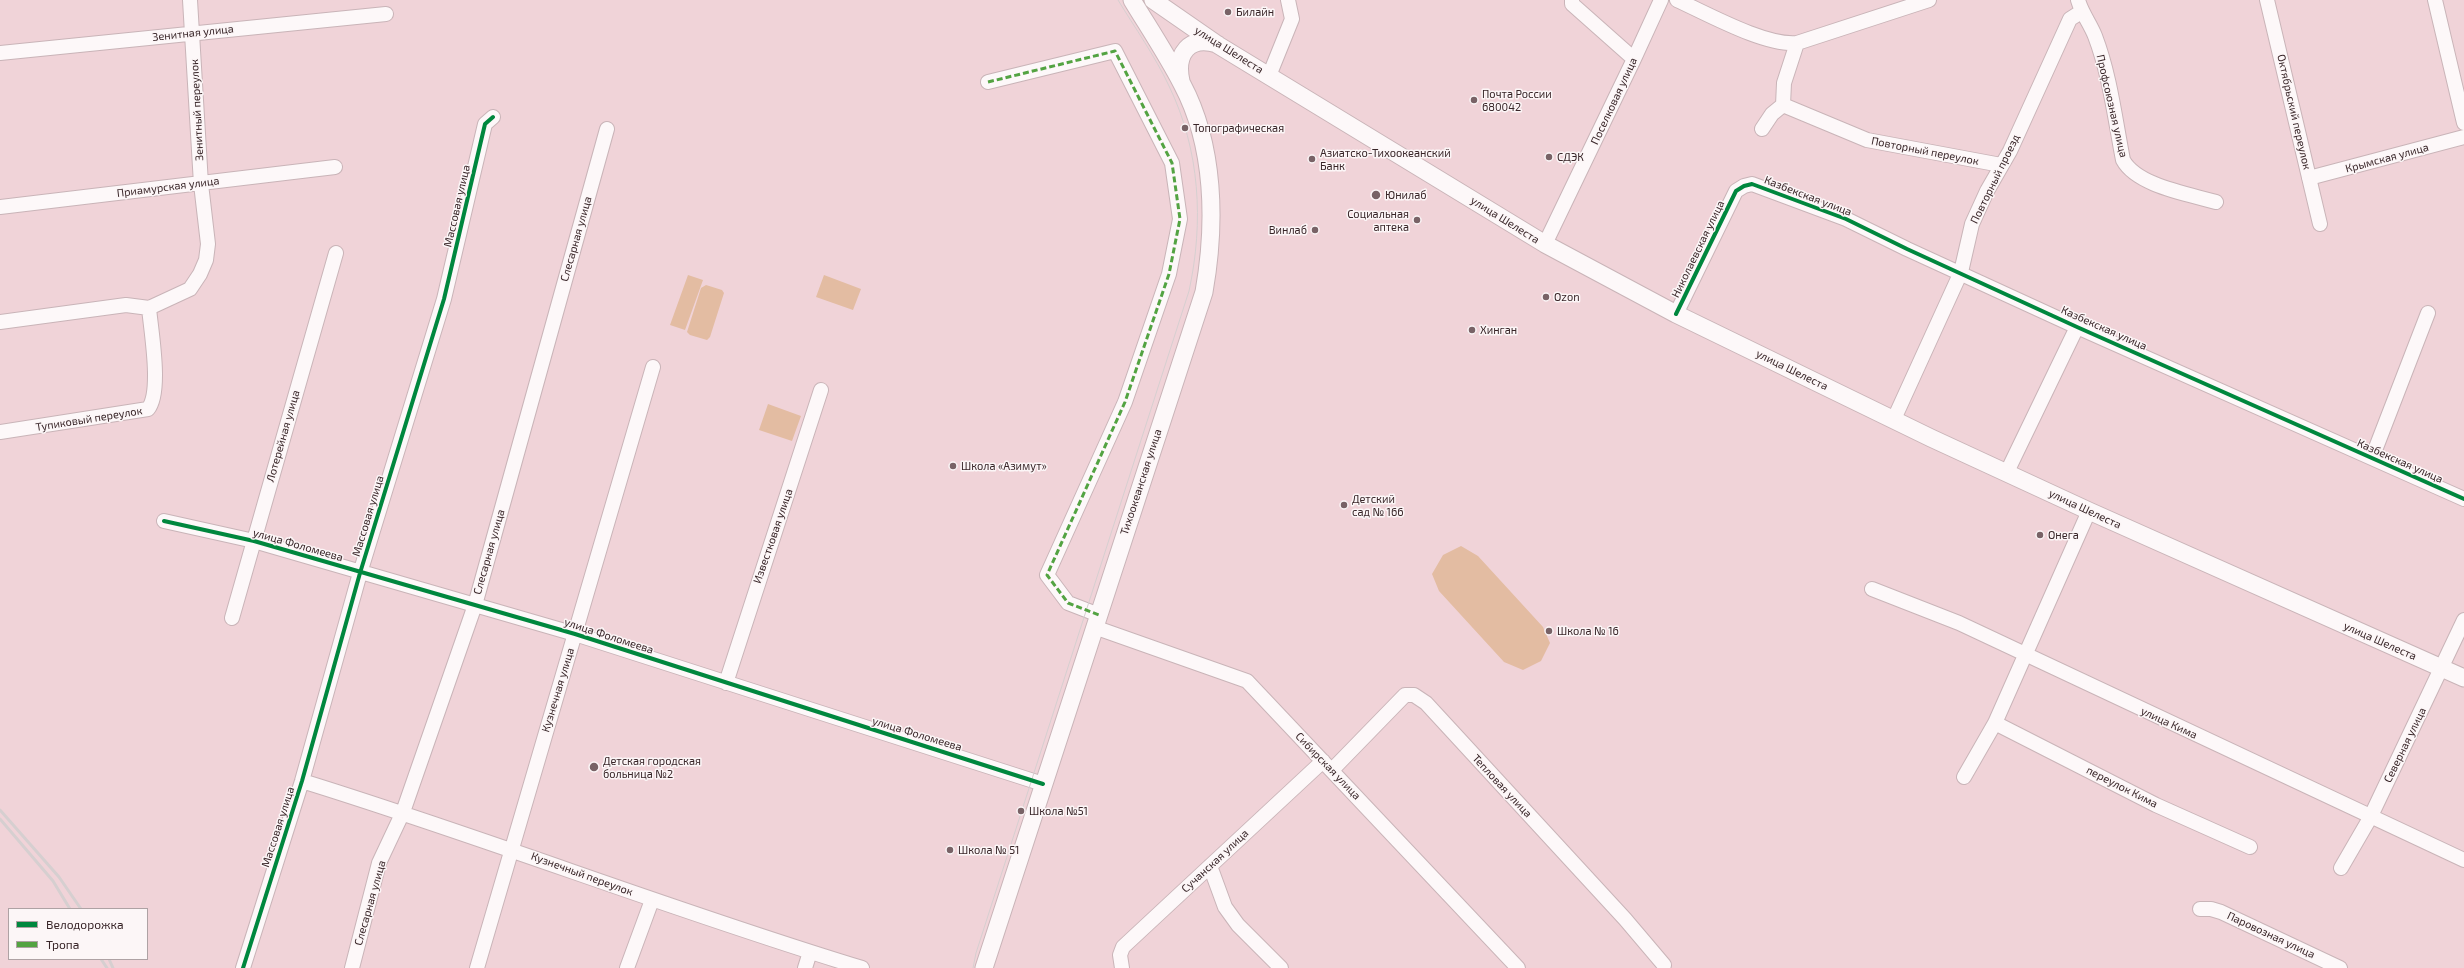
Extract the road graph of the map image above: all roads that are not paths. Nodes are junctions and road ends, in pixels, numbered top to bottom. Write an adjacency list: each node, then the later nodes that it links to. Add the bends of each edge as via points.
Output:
1 (190, 0): 13 (street, Зенитный переулок)
2 (1132, 0): 20 (main road, Тихоокеанская улица)
3 (1288, 0): 18 (street, via 1292,19)
4 (1572, 0): 17 (street, via 1572,4)
5 (1661, 0): 17 (street, Поселковая улица)
6 (1677, 0): 14 (street, via 1762,37)
7 (1929, 0): 14 (street)
8 (2268, 0): 29 (street, Октябрьский переулок)
9 (2435, 0): 23 (street)
10 (1155, 1): 15 (main road, улица Шелеста)
11 (2080, 6): 27 (street, Повторный проезд, via 2070,19); 32 (street, Профсоюзная улица, via 2095,36 2107,80 2123,160 2128,168 2143,179)
12 (386, 14): 13 (street, Зенитная улица)
13 (192, 33): 16 (street, Зенитная улица); 30 (street, Зенитный переулок)
14 (1797, 44): 21 (street, via 1784,83)
15 (1218, 45): 18 (main road, улица Шелеста); 20 (main road, via 1205,41 1193,43 1182,54 1178,68)
16 (0, 53)
17 (1634, 60): 35 (street, Поселковая улица)
18 (1269, 76): 35 (main road, улица Шелеста)
19 (988, 82): 58 (street, Сибирская улица, via 1115,51 1172,163 1180,219 1169,274 1125,402 1047,575 1068,603)
20 (1182, 85): 58 (main road, Тихоокеанская улица, via 1199,129 1209,185 1211,220 1204,292)
21 (1783, 106): 25 (street, via 1772,114); 27 (street, Повторный переулок, via 1867,140)
22 (493, 117): 53 (street, Массовая улица, via 485,124 444,299)
23 (2464, 123)
24 (607, 129): 55 (street, Слесарная улица)
25 (1762, 129)
26 (2464, 137): 29 (street, Крымская улица)
27 (2001, 165): 37 (street, Повторный проезд, via 1972,224)
28 (335, 167): 30 (street, Приамурская улица)
29 (2309, 178): 34 (street, Октябрьский переулок)
30 (201, 184): 33 (street, Приамурская улица); 38 (street, Зенитный переулок, via 208,244 206,260 190,289)
31 (1736, 191): 37 (street, Казбекская улица, via 1752,184 1763,187 1846,219); 40 (street, Николаевская улица)
32 (2216, 202)
33 (0, 207)
34 (2320, 224)
35 (1545, 244): 40 (main road, улица Шелеста)
36 (336, 253): 52 (street, Лотерейная улица)
37 (1961, 272): 42 (street, Казбекская улица); 45 (street, Повторный проезд)
38 (149, 308): 41 (street, via 126,305); 46 (street, Тупиковый переулок, via 154,386 153,404 148,409)
39 (2428, 313): 47 (street)
40 (1676, 314): 45 (main road, улица Шелеста)
41 (0, 322)
42 (2077, 326): 47 (street, Казбекская улица); 48 (street)
43 (653, 367): 59 (street, Кузнечная улица)
44 (821, 390): 63 (street, Известковая улица)
45 (1894, 419): 48 (main road, улица Шелеста)
46 (0, 432)
47 (2372, 458): 49 (street, Казбекская улица)
48 (2007, 472): 50 (main road, улица Шелеста)
49 (2464, 499)
50 (2089, 511): 60 (street); 61 (main road, улица Шелеста)
51 (164, 521): 52 (street, улица Фоломеева)
52 (254, 541): 53 (street, улица Фоломеева); 56 (street, Лотерейная улица)
53 (360, 573): 55 (street, улица Фоломеева); 67 (street, Массовая улица)
54 (1872, 589): 60 (street, улица Кима, via 1959,623)
55 (475, 605): 59 (street, улица Фоломеева); 69 (street, Слесарная улица)
56 (232, 618)
57 (2464, 620): 61 (street, Северная улица)
58 (1097, 621): 65 (street, Сибирская улица, via 1247,681); 68 (main road, Тихоокеанская улица)
59 (575, 634): 63 (street, улица Фоломеева); 72 (street, Кузнечная улица)
60 (2026, 655): 64 (street); 70 (street, улица Кима)
61 (2442, 668): 62 (main road, улица Шелеста); 70 (street, Северная улица)
62 (2464, 678)
63 (726, 683): 68 (street, улица Фоломеева)
64 (1995, 723): 66 (street); 71 (street, переулок Кима, via 2156,805)
65 (1328, 765): 74 (street, Сучанская улица); 79 (street, Тепловая улица, via 1405,695 1414,695 1426,704 1593,884); 89 (street, Сибирская улица)
66 (1964, 777)
67 (302, 781): 69 (street, Кузнечный переулок); 80 (street, Массовая улица)
68 (1043, 784): 86 (main road, Тихоокеанская улица)
69 (403, 812): 72 (street, Кузнечный переулок); 81 (street, Слесарная улица, via 379,863)
70 (2370, 818): 73 (street, улица Кима); 75 (street, Северная улица)
71 (2250, 847)
72 (511, 848): 76 (street, Кузнечный переулок); 82 (street, Кузнечная улица)
73 (2464, 860)
74 (1210, 866): 87 (street, Сучанская улица, via 1123,946 1120,955); 88 (street, via 1225,907 1238,925)
75 (2342, 868)
76 (652, 900): 78 (street, Кузнечный переулок); 83 (street)
77 (2200, 909): 90 (street, Паровозная улица, via 2221,912)
78 (810, 952): 84 (street); 85 (street, Кузнечный переулок)
79 (1664, 965)
80 (243, 968)
81 (352, 968)
82 (477, 968)
83 (627, 968)
84 (805, 968)
85 (862, 968)
86 (984, 968)
87 (1122, 968)
88 (1281, 968)
89 (1518, 968)
90 (2340, 968)

